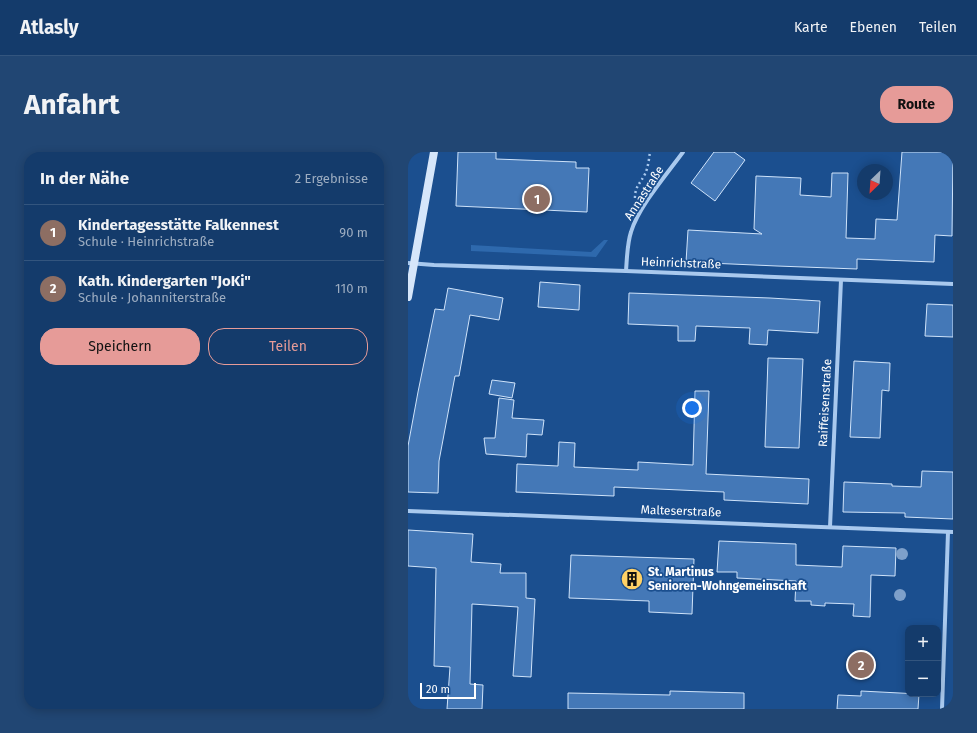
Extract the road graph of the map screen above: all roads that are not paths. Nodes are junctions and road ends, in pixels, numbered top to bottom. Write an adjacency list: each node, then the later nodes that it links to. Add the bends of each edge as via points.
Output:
1 (434, 152): 3 (main road)
2 (683, 152): 4 (street, Annastraße, via 636,220 631,232)
3 (411, 264): 4 (street, Heinrichstraße); 7 (main road)
4 (626, 271): 5 (street, Heinrichstraße)
5 (840, 280): 6 (street, Heinrichstraße); 9 (street, Raiffeisenstraße)
6 (953, 284)
7 (408, 297)
8 (408, 511): 9 (street, Malteserstraße)
9 (830, 527): 10 (street, Malteserstraße)
10 (951, 532): 11 (street)
11 (942, 709)

